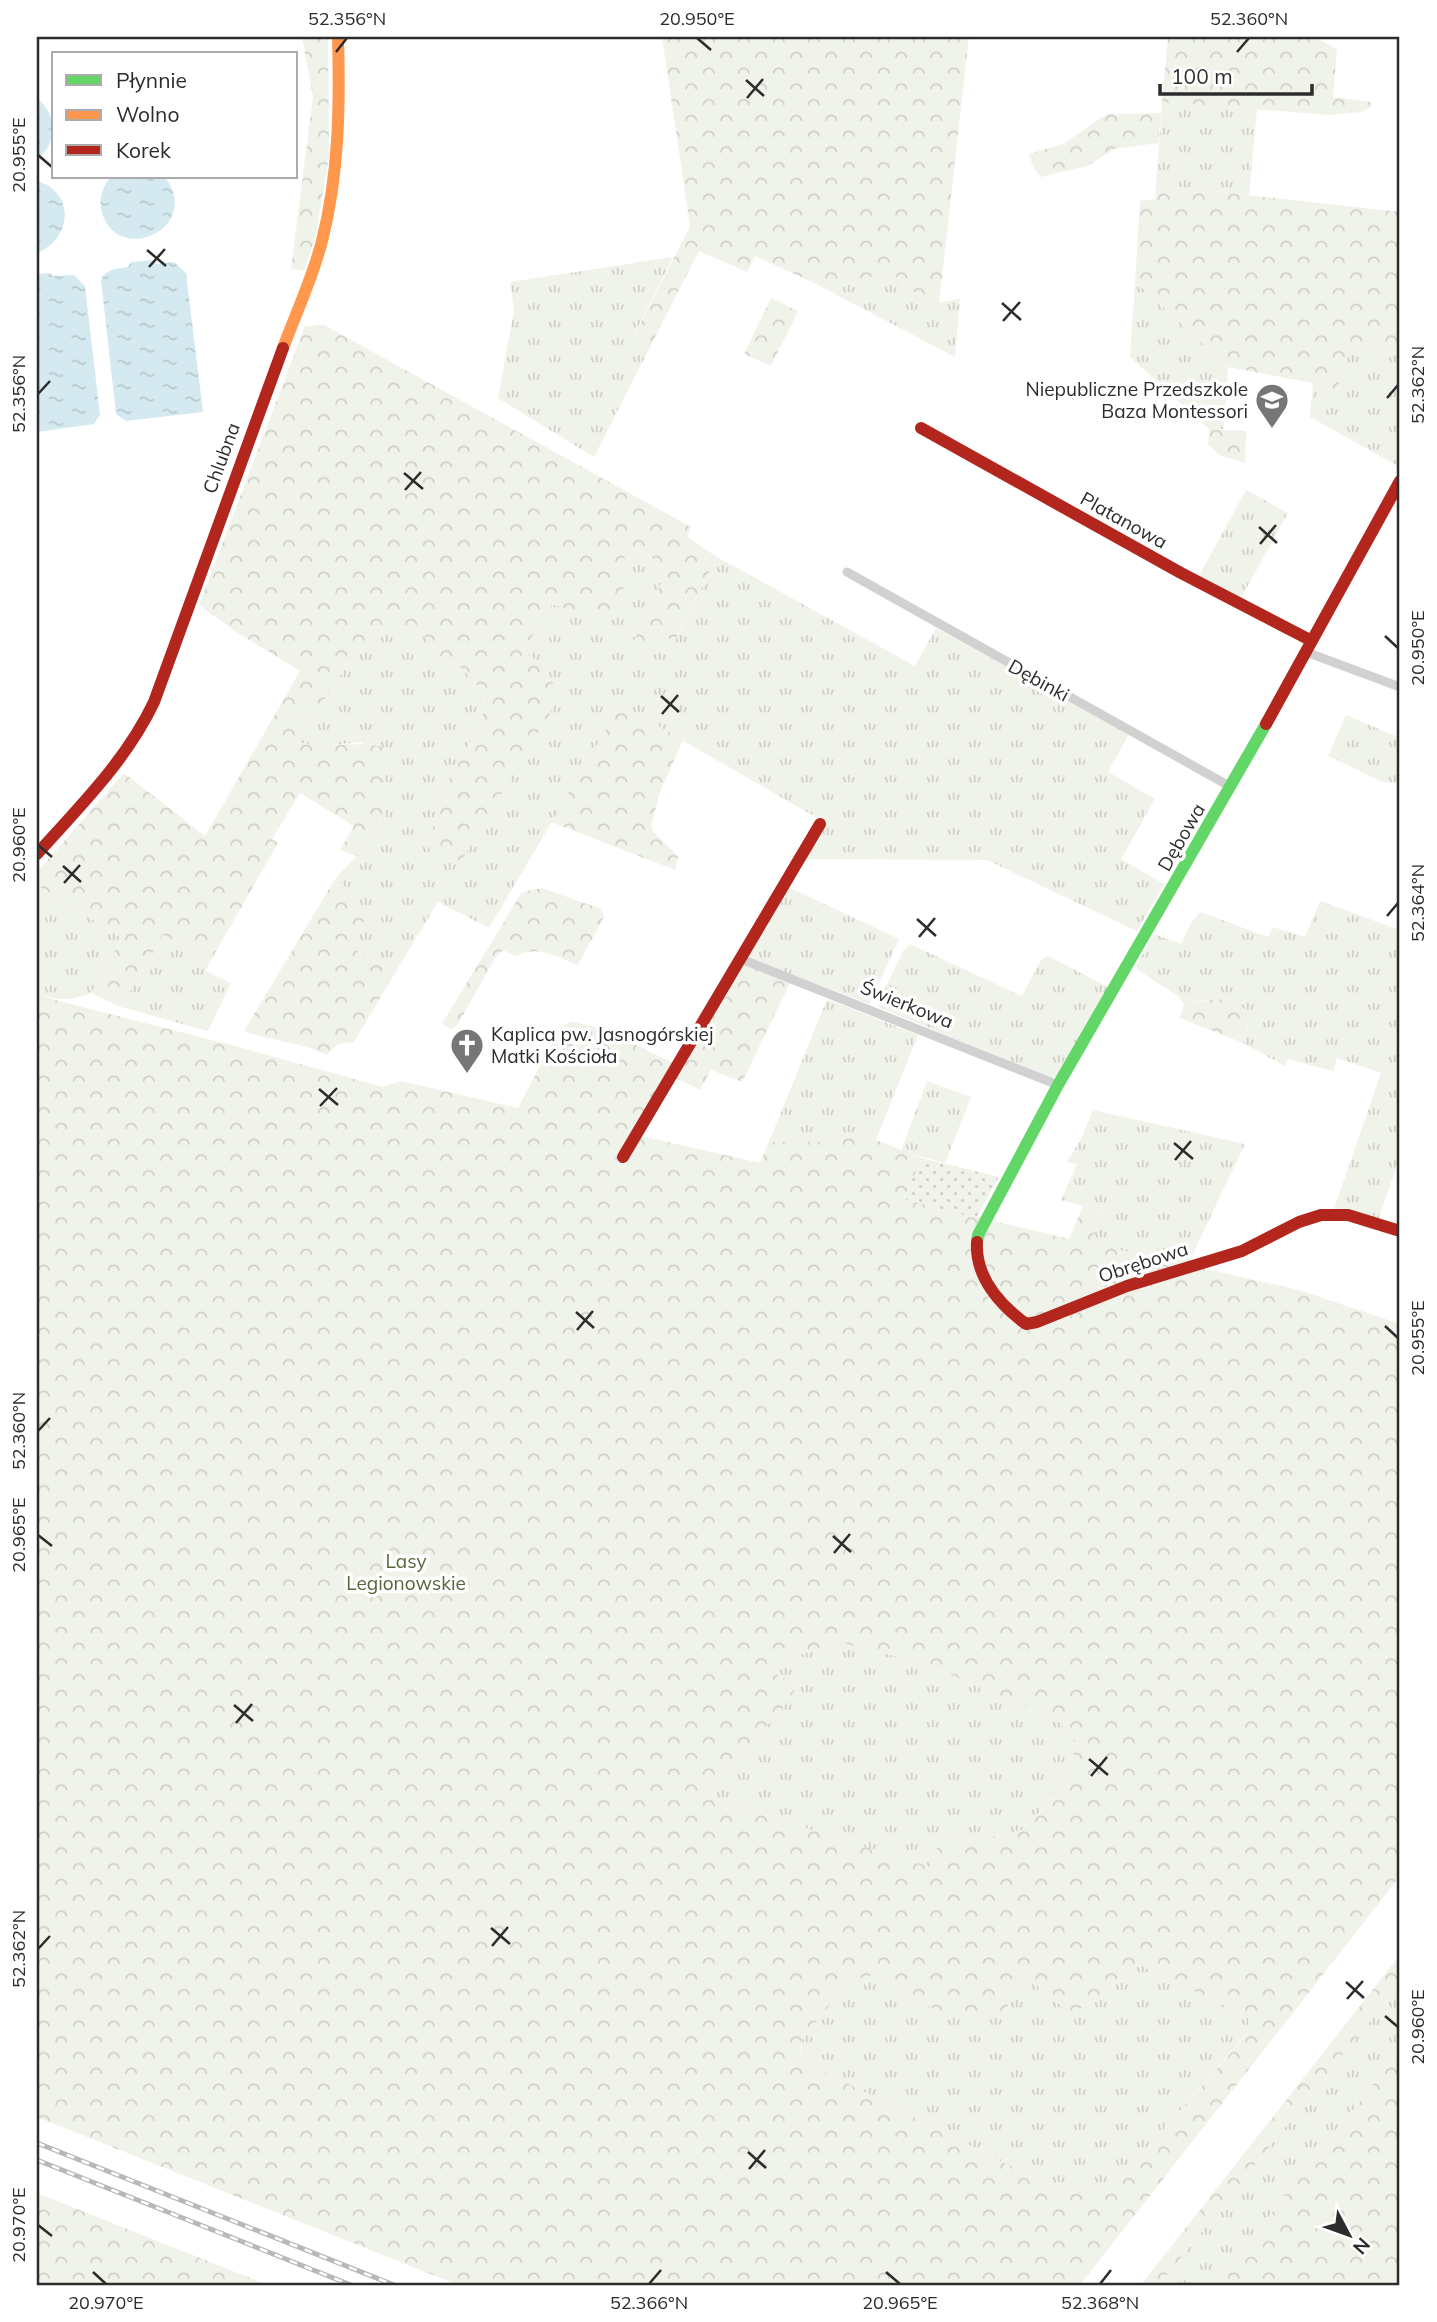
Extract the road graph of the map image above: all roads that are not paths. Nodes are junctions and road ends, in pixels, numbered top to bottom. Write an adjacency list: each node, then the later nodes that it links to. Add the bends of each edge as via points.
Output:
1 (338, 37): 9 (street, Chlubna, via 340,138 329,217 154,702 128,750)
2 (920, 428): 5 (street, Platanowa)
3 (1400, 481): 5 (street, Dębowa)
4 (847, 572): 7 (street, Dębinki)
5 (1309, 646): 6 (street); 7 (street, Dębowa)
6 (1400, 687)
7 (1231, 788): 11 (street, Dębowa)
8 (820, 824): 10 (street)
9 (37, 854)
10 (741, 959): 11 (street, Świerkowa); 12 (street)
11 (1058, 1085): 13 (street, Dębowa)
12 (622, 1157)
13 (992, 1210): 14 (street, Obrębowa, via 978,1236 979,1264 987,1285 1026,1324 1242,1251 1321,1215 1348,1215)
14 (1400, 1231)

